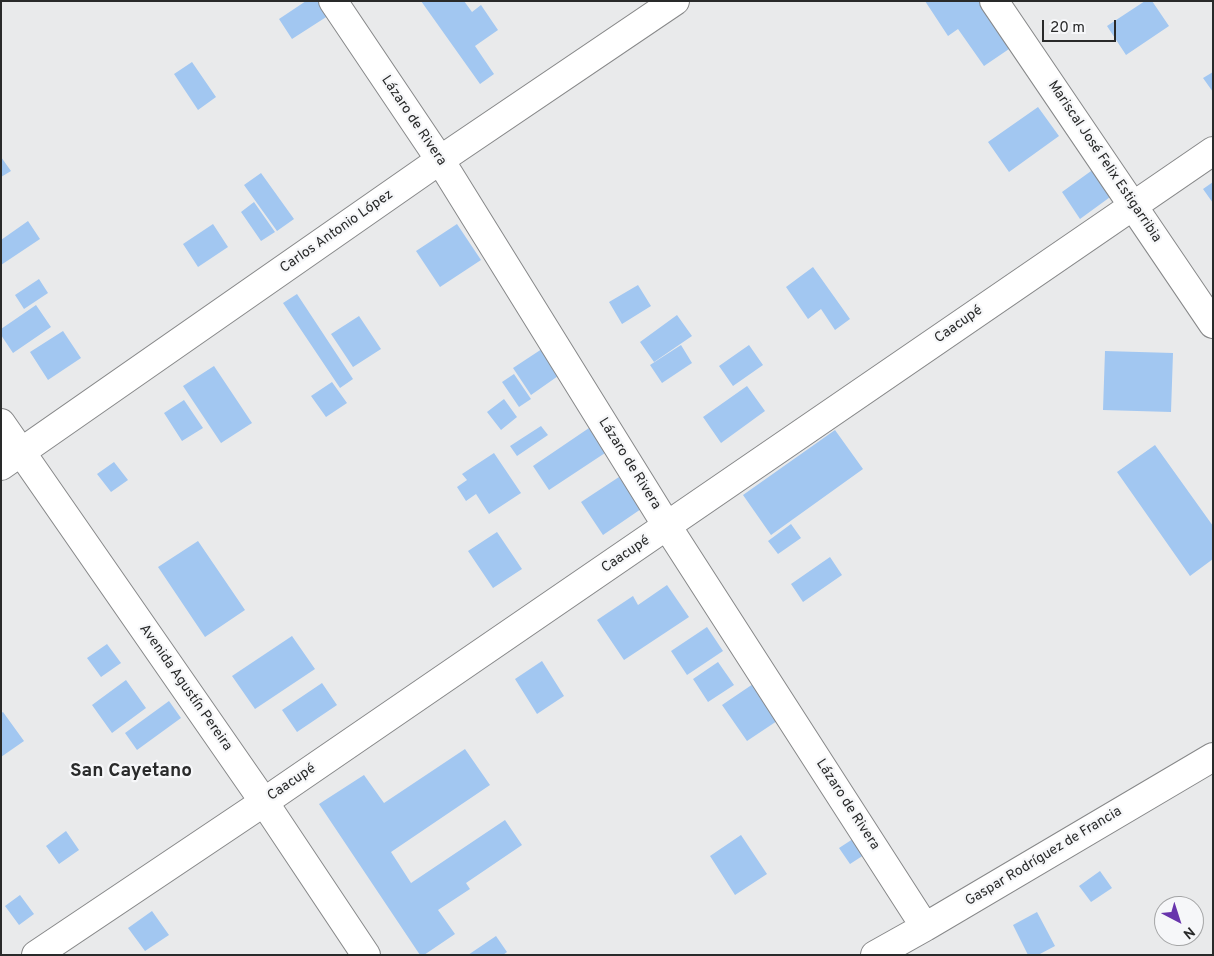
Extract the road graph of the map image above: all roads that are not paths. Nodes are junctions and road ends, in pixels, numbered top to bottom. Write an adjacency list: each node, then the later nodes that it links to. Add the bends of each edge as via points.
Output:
1 (333, 1): 5 (street, Lázaro de Rivera)
2 (675, 1): 5 (street, Carlos Antonio López)
3 (994, 1): 6 (street, Mariscal José Felix Estigarribia)
4 (1213, 151): 6 (street, Caacupé)
5 (440, 160): 9 (street, Carlos Antonio López); 10 (street, Lázaro de Rivera)
6 (1133, 204): 7 (street, Mariscal José Felix Estigarribia); 10 (street, Caacupé)
7 (1213, 324)
8 (1, 423): 9 (street, Avenida Agustín Pereira)
9 (12, 459): 12 (street, Avenida Agustín Pereira)
10 (667, 526): 12 (street, Caacupé); 13 (street, Lázaro de Rivera)
11 (1213, 757): 13 (street, Gaspar Rodríguez de Francia)
12 (264, 802): 14 (street, Caacupé); 15 (street, Avenida Agustín Pereira)
13 (925, 927): 16 (street, Gaspar Rodríguez de Francia)
14 (36, 955)
15 (366, 955)
16 (875, 955)

